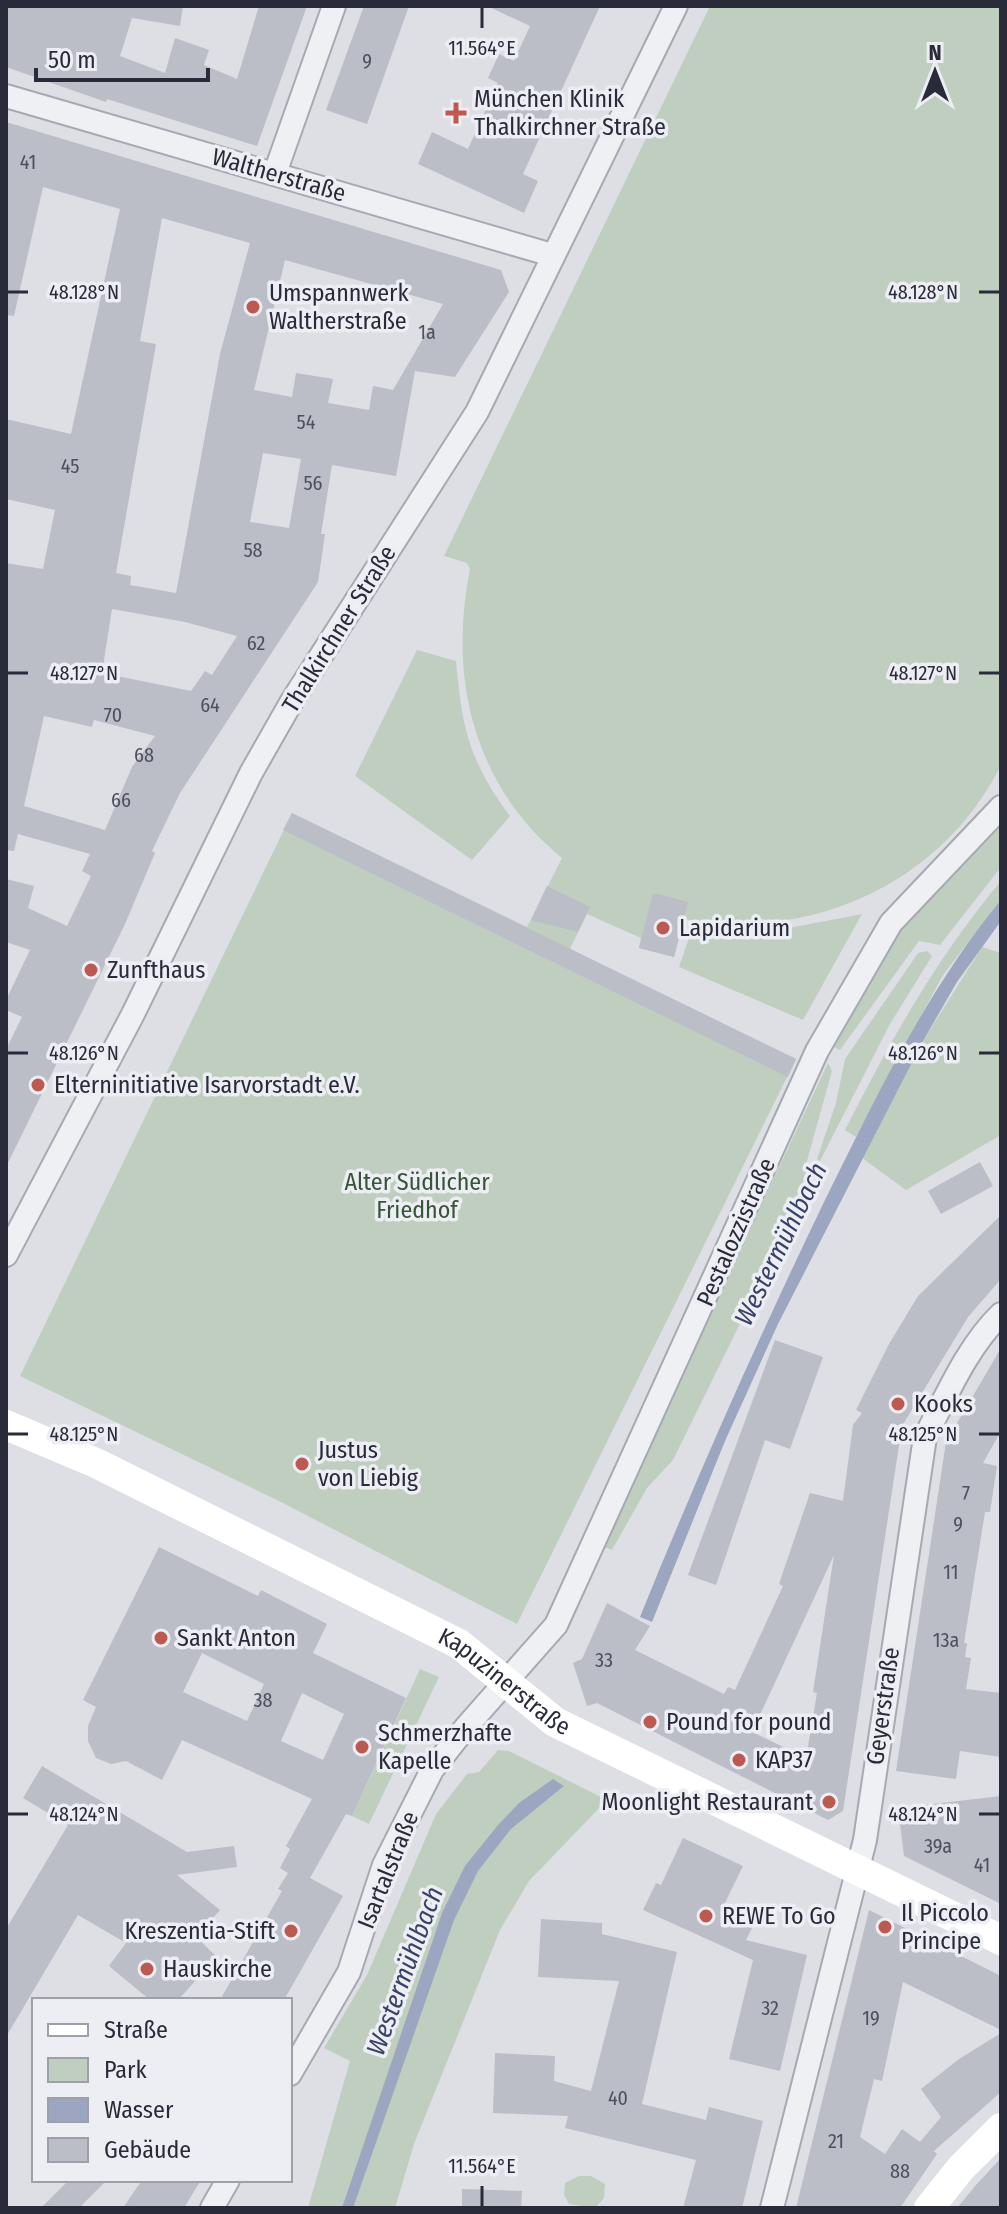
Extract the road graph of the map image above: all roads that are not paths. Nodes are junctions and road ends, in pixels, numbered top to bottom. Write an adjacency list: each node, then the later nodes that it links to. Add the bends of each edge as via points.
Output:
1 (334, 6): 4 (street)
2 (676, 6): 5 (street, Thalkirchner Straße)
3 (6, 96): 4 (street, Waltherstraße)
4 (275, 173): 5 (street, Waltherstraße)
5 (552, 255): 7 (street, Thalkirchner Straße, via 477,412 292,701 239,795 133,1014)
6 (1001, 807): 10 (street, Pestalozzistraße, via 891,923 817,1051 572,1592 543,1643)
7 (6, 1255)
8 (1001, 1314): 11 (street, Geyerstraße, via 955,1379 925,1437)
9 (6, 1425): 10 (main road, Kapuzinerstraße, via 98,1464 459,1644)
10 (507, 1681): 11 (main road, Kapuzinerstraße, via 555,1722); 13 (street, Isartalstraße, via 424,1784 384,1865 349,1972)
11 (857, 1870): 12 (main road, Kapuzinerstraße); 17 (street, Geyerstraße)
12 (1001, 1940)
13 (292, 2071)
14 (1001, 2128): 18 (main road)
15 (227, 2182): 16 (street)
16 (212, 2208)
17 (772, 2208)
18 (929, 2208)

